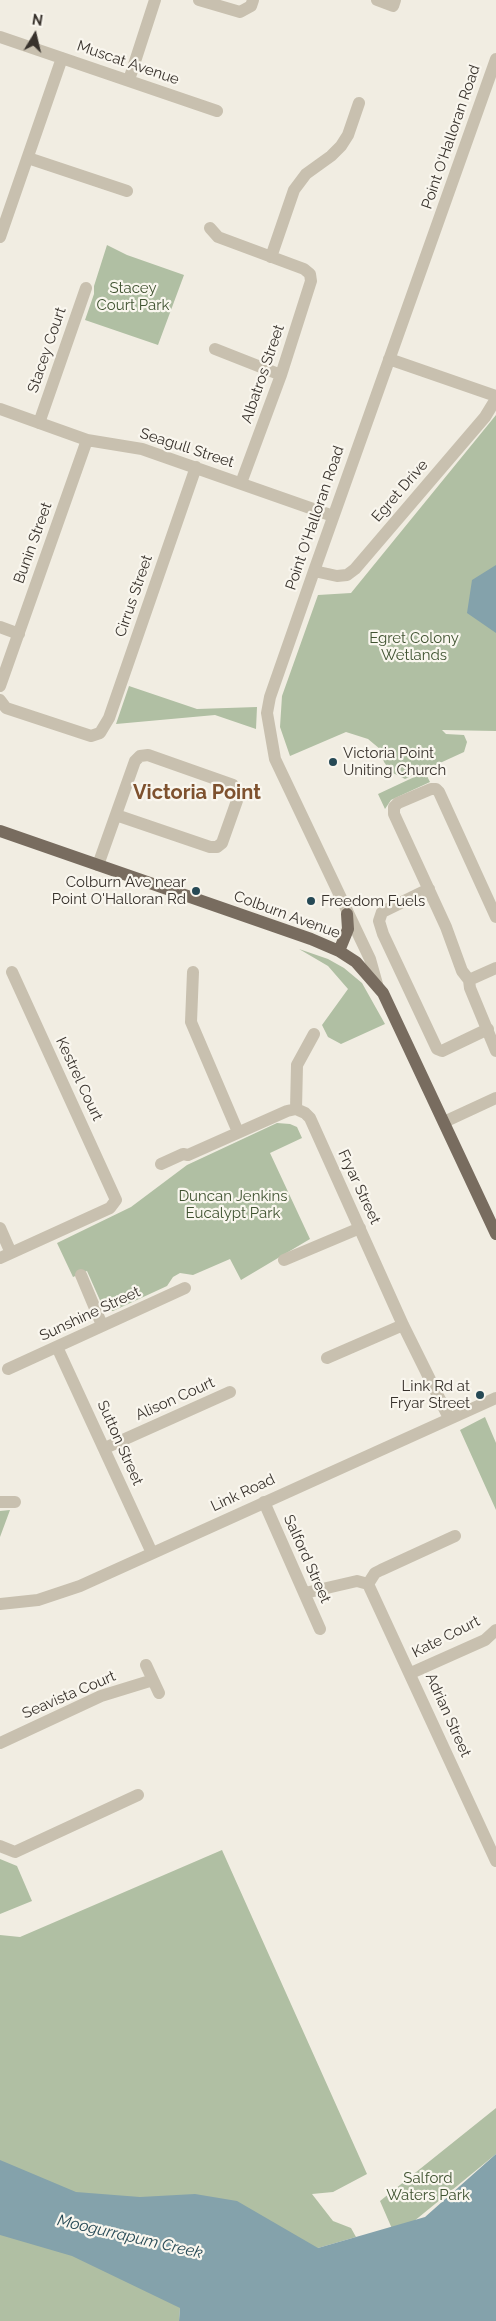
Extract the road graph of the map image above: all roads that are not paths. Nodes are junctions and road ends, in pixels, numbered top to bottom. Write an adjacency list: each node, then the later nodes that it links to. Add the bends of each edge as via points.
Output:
1 (154, 0): 9 (street)
2 (199, 0): 3 (street, via 240,12 251,6)
3 (253, 0)
4 (377, 0): 5 (street, via 393,6)
5 (395, 0)
6 (0, 37): 7 (street, Muscat Avenue)
7 (62, 58): 9 (street, Muscat Avenue); 12 (street)
8 (496, 59): 19 (street, Point O'Halloran Road)
9 (129, 80): 11 (street, Muscat Avenue)
10 (358, 103): 16 (street, via 341,146 306,174 294,190)
11 (217, 111)
12 (28, 158): 13 (street); 15 (street)
13 (127, 191)
14 (210, 228): 16 (street, via 218,237)
15 (0, 237)
16 (271, 257): 20 (street, Albatros Street, via 304,269 310,274 311,281)
17 (86, 288): 23 (street, Stacey Court)
18 (215, 349): 20 (street)
19 (389, 359): 21 (street); 27 (street, Point O'Halloran Road)
20 (281, 375): 26 (street, Albatros Street)
21 (496, 398): 28 (street, Egret Drive, via 484,418 355,569 347,575 337,576)
22 (0, 410): 23 (street, Seagull Street)
23 (39, 423): 24 (street, Seagull Street)
24 (87, 440): 25 (street, Seagull Street, via 142,448); 30 (street, Bunin Street)
25 (196, 467): 26 (street, Seagull Street); 32 (street, Cirrus Street, via 106,725 100,733 90,736 6,708)
26 (241, 483): 27 (street, Seagull Street)
27 (333, 516): 28 (street, Point O'Halloran Road)
28 (314, 571): 37 (street, Point O'Halloran Road, via 270,697 268,726 275,759)
29 (0, 627): 30 (street)
30 (19, 634): 31 (street, Bunin Street)
31 (0, 686)
32 (0, 700)
33 (116, 815): 33 (street, via 135,760 140,756 233,784 239,795 222,843 217,847); 35 (street)
34 (0, 831): 35 (main road, Colburn Avenue)
35 (98, 865): 39 (main road, Colburn Avenue)
36 (429, 889): 38 (street, via 394,808 398,803 436,789); 43 (street, via 462,971); 45 (street, via 382,912 379,920 383,934 436,1049 442,1051)
37 (347, 914): 39 (main road, via 348,929); 44 (street, Point O'Halloran Road, via 370,959)
38 (496, 917)
39 (339, 951): 44 (main road, Colburn Avenue, via 356,962)
40 (496, 968): 43 (street)
41 (12, 972): 56 (street, Kestrel Court, via 116,1200 110,1208)
42 (193, 972): 51 (street, via 191,1022)
43 (469, 980): 45 (street)
44 (377, 984): 50 (main road, Colburn Avenue)
45 (488, 1029): 47 (street)
46 (314, 1034): 49 (street, via 297,1065)
47 (496, 1051)
48 (496, 1098): 50 (street)
49 (296, 1110): 51 (street, via 286,1111); 54 (street, Fryar Street, via 310,1118)
50 (444, 1122): 55 (main road, Colburn Avenue)
51 (238, 1132): 52 (street)
52 (161, 1164)
53 (0, 1228): 56 (street)
54 (360, 1228): 57 (street); 61 (street, Fryar Street)
55 (496, 1234)
56 (6, 1255)
57 (284, 1260)
58 (81, 1275): 60 (street)
59 (185, 1288): 60 (street, Sunshine Street)
60 (102, 1325): 62 (street, Sunshine Street)
61 (403, 1325): 63 (street); 67 (street, Fryar Street)
62 (57, 1347): 64 (street, Sunshine Street); 68 (street, Sutton Street)
63 (327, 1358)
64 (8, 1369)
65 (230, 1392): 68 (street, Alison Court)
66 (496, 1398): 67 (street, Link Road)
67 (449, 1418): 71 (street, Link Road)
68 (105, 1448): 73 (street, Sutton Street)
69 (0, 1502): 70 (street)
70 (15, 1502)
71 (264, 1502): 73 (street, Link Road); 75 (street, Salford Street)
72 (455, 1536): 74 (street, via 380,1570)
73 (152, 1553): 76 (street, Link Road, via 58,1595)
74 (368, 1584): 75 (street, via 357,1581); 80 (street, Adrian Street)
75 (304, 1593): 77 (street, Salford Street)
76 (0, 1604)
77 (320, 1629)
78 (496, 1630): 80 (street, Kate Court, via 485,1640)
79 (146, 1665): 81 (street)
80 (411, 1673): 86 (street, Adrian Street)
81 (153, 1680): 82 (street); 83 (street, Seavista Court, via 101,1696)
82 (159, 1693)
83 (0, 1743)
84 (138, 1795): 85 (street, via 15,1852)
85 (0, 1846)
86 (496, 1861)

